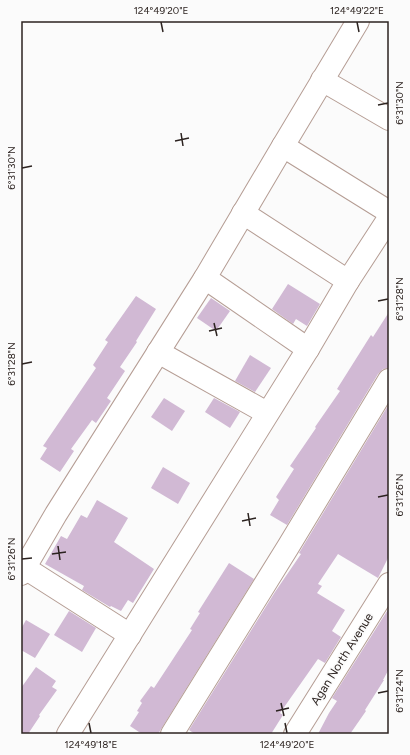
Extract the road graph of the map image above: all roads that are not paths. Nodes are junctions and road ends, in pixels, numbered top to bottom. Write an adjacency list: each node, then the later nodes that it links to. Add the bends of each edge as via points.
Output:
1 (358, 21): 2 (street)
2 (322, 80): 3 (street); 4 (street)
3 (389, 119)
4 (283, 146): 5 (street); 6 (street)
5 (389, 212)
6 (243, 213): 8 (street); 9 (street)
7 (389, 218): 9 (street)
8 (205, 278): 10 (street); 11 (street)
9 (348, 281): 10 (street)
10 (308, 349): 13 (street)
11 (158, 352): 13 (street); 14 (street)
12 (389, 380): 18 (street)
13 (267, 413): 16 (street)
14 (23, 571): 16 (street)
15 (389, 584): 19 (street, Agan North Avenue)
16 (130, 635): 17 (street)
17 (68, 734)
18 (172, 734)
19 (295, 734)

